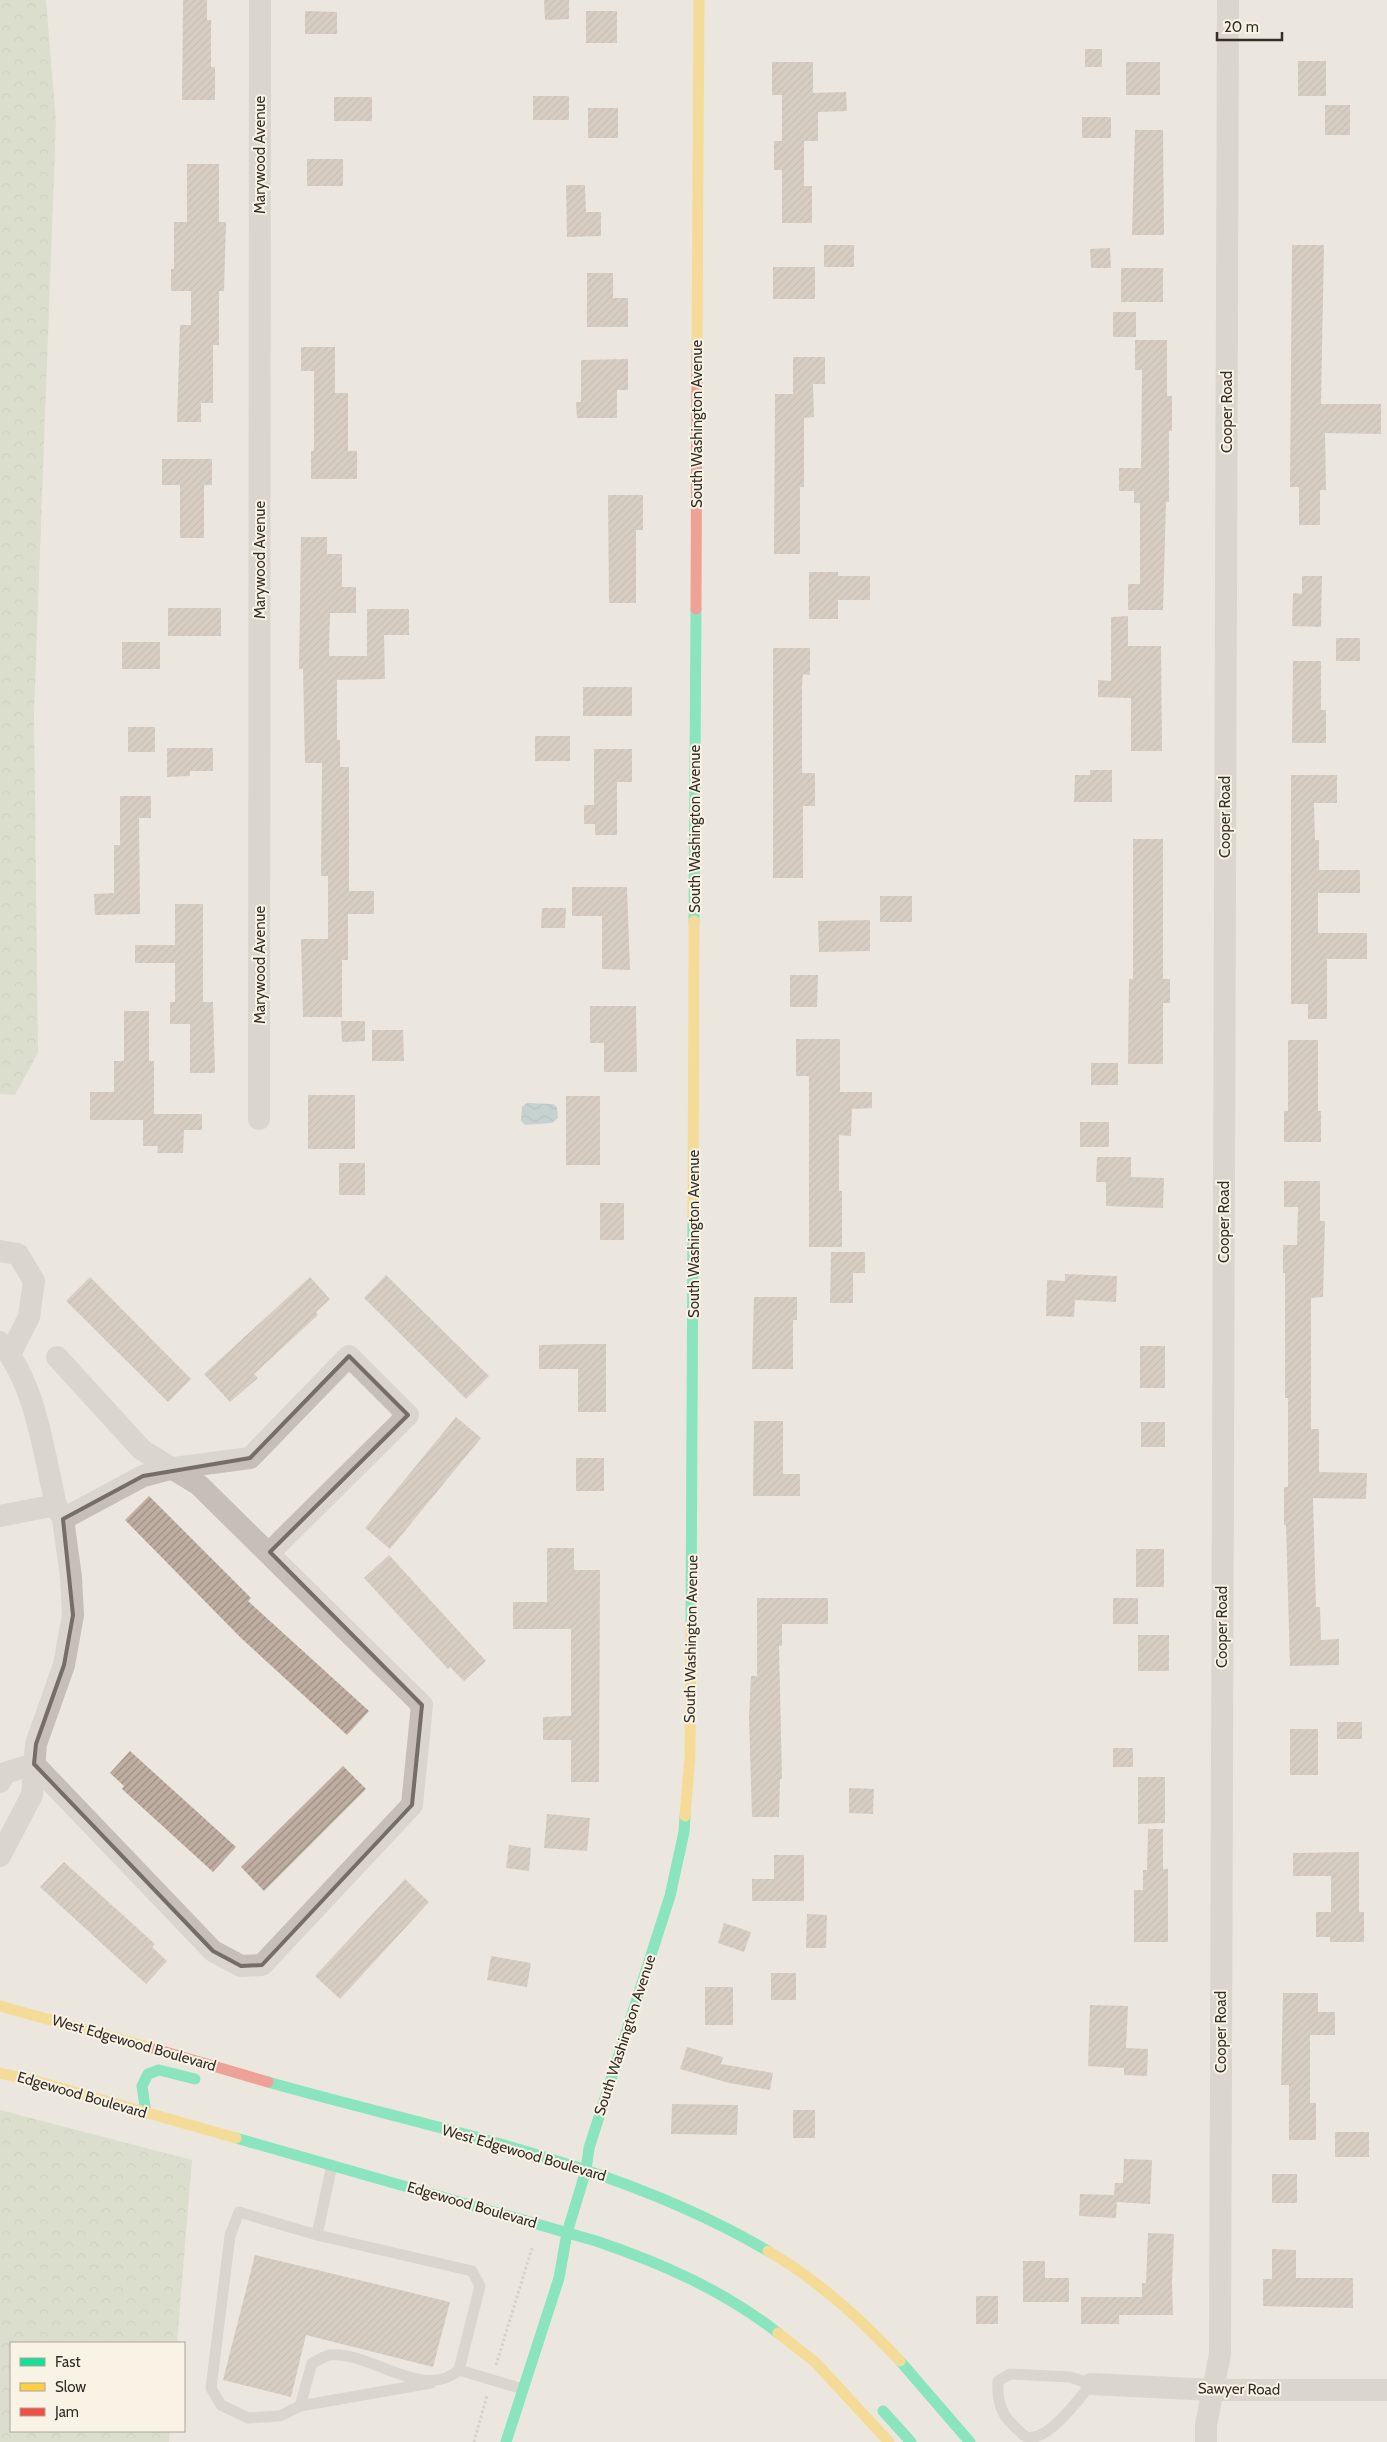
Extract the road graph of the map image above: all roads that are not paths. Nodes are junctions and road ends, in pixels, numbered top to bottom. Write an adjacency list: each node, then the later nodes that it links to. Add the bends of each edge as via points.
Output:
1 (260, 0): 4 (street, Marywood Avenue)
2 (699, 0): 22 (street, South Washington Avenue, via 690,1755 684,1832 670,1896 589,2148)
3 (1228, 0): 31 (street, Cooper Road, via 1220,2344)
4 (259, 1119)
5 (0, 1251): 6 (street, via 18,1254 34,1281 29,1317)
6 (5, 1348): 9 (street, via 33,1404)
7 (57, 1357): 8 (street, via 142,1450)
8 (174, 1468): 9 (street, via 143,1476); 11 (street, via 199,1485); 11 (street, via 250,1458 349,1356 408,1414)
9 (60, 1512): 10 (street); 12 (street, via 71,1577 73,1615 64,1665 36,1744)
10 (0, 1516)
11 (270, 1552): 12 (street, via 422,1705 412,1805 262,1965 241,1966 213,1951)
12 (34, 1764): 13 (street, via 5,1773); 14 (street, via 32,1795)
13 (0, 1782)
14 (0, 1856)
15 (0, 2006): 18 (street, West Edgewood Boulevard)
16 (0, 2072): 20 (street, Edgewood Boulevard)
17 (206, 2082): 20 (street, via 159,2070 148,2074 142,2086)
18 (326, 2098): 19 (street); 22 (street, West Edgewood Boulevard)
19 (291, 2102)
20 (146, 2113): 21 (street, Edgewood Boulevard)
21 (332, 2165): 23 (street, Edgewood Boulevard); 24 (lane)
22 (586, 2170): 23 (street, South Washington Avenue); 35 (street, West Edgewood Boulevard, via 675,2202 752,2241 808,2277 865,2325 900,2360)
23 (567, 2233): 25 (street, Edgewood Boulevard, via 652,2260 709,2287 772,2328); 30 (street, South Washington Avenue, via 559,2278)
24 (317, 2235): 26 (lane, via 472,2271 480,2286); 34 (lane, via 240,2212 230,2236 211,2388 221,2405 248,2418 280,2416)
25 (815, 2362): 27 (street); 37 (street, Edgewood Boulevard)
26 (459, 2370): 28 (lane, via 449,2379); 30 (lane)
27 (841, 2371)
28 (431, 2382): 34 (lane); 34 (lane, via 329,2355 312,2363)
29 (1091, 2384): 29 (lane, via 1070,2377 1010,2374 998,2382 997,2398 1008,2420 1027,2437 1040,2437 1056,2426); 31 (street, Sawyer Road)
30 (523, 2389): 36 (street, South Washington Avenue)
31 (1213, 2390): 32 (street, Sawyer Road); 40 (street, Cooper Road)
32 (1387, 2390)
33 (874, 2401): 38 (street)
34 (300, 2406)
35 (961, 2437): 39 (street, West Edgewood Boulevard)
36 (506, 2442)
37 (889, 2442)
38 (911, 2442)
39 (970, 2442)
40 (1206, 2442)

